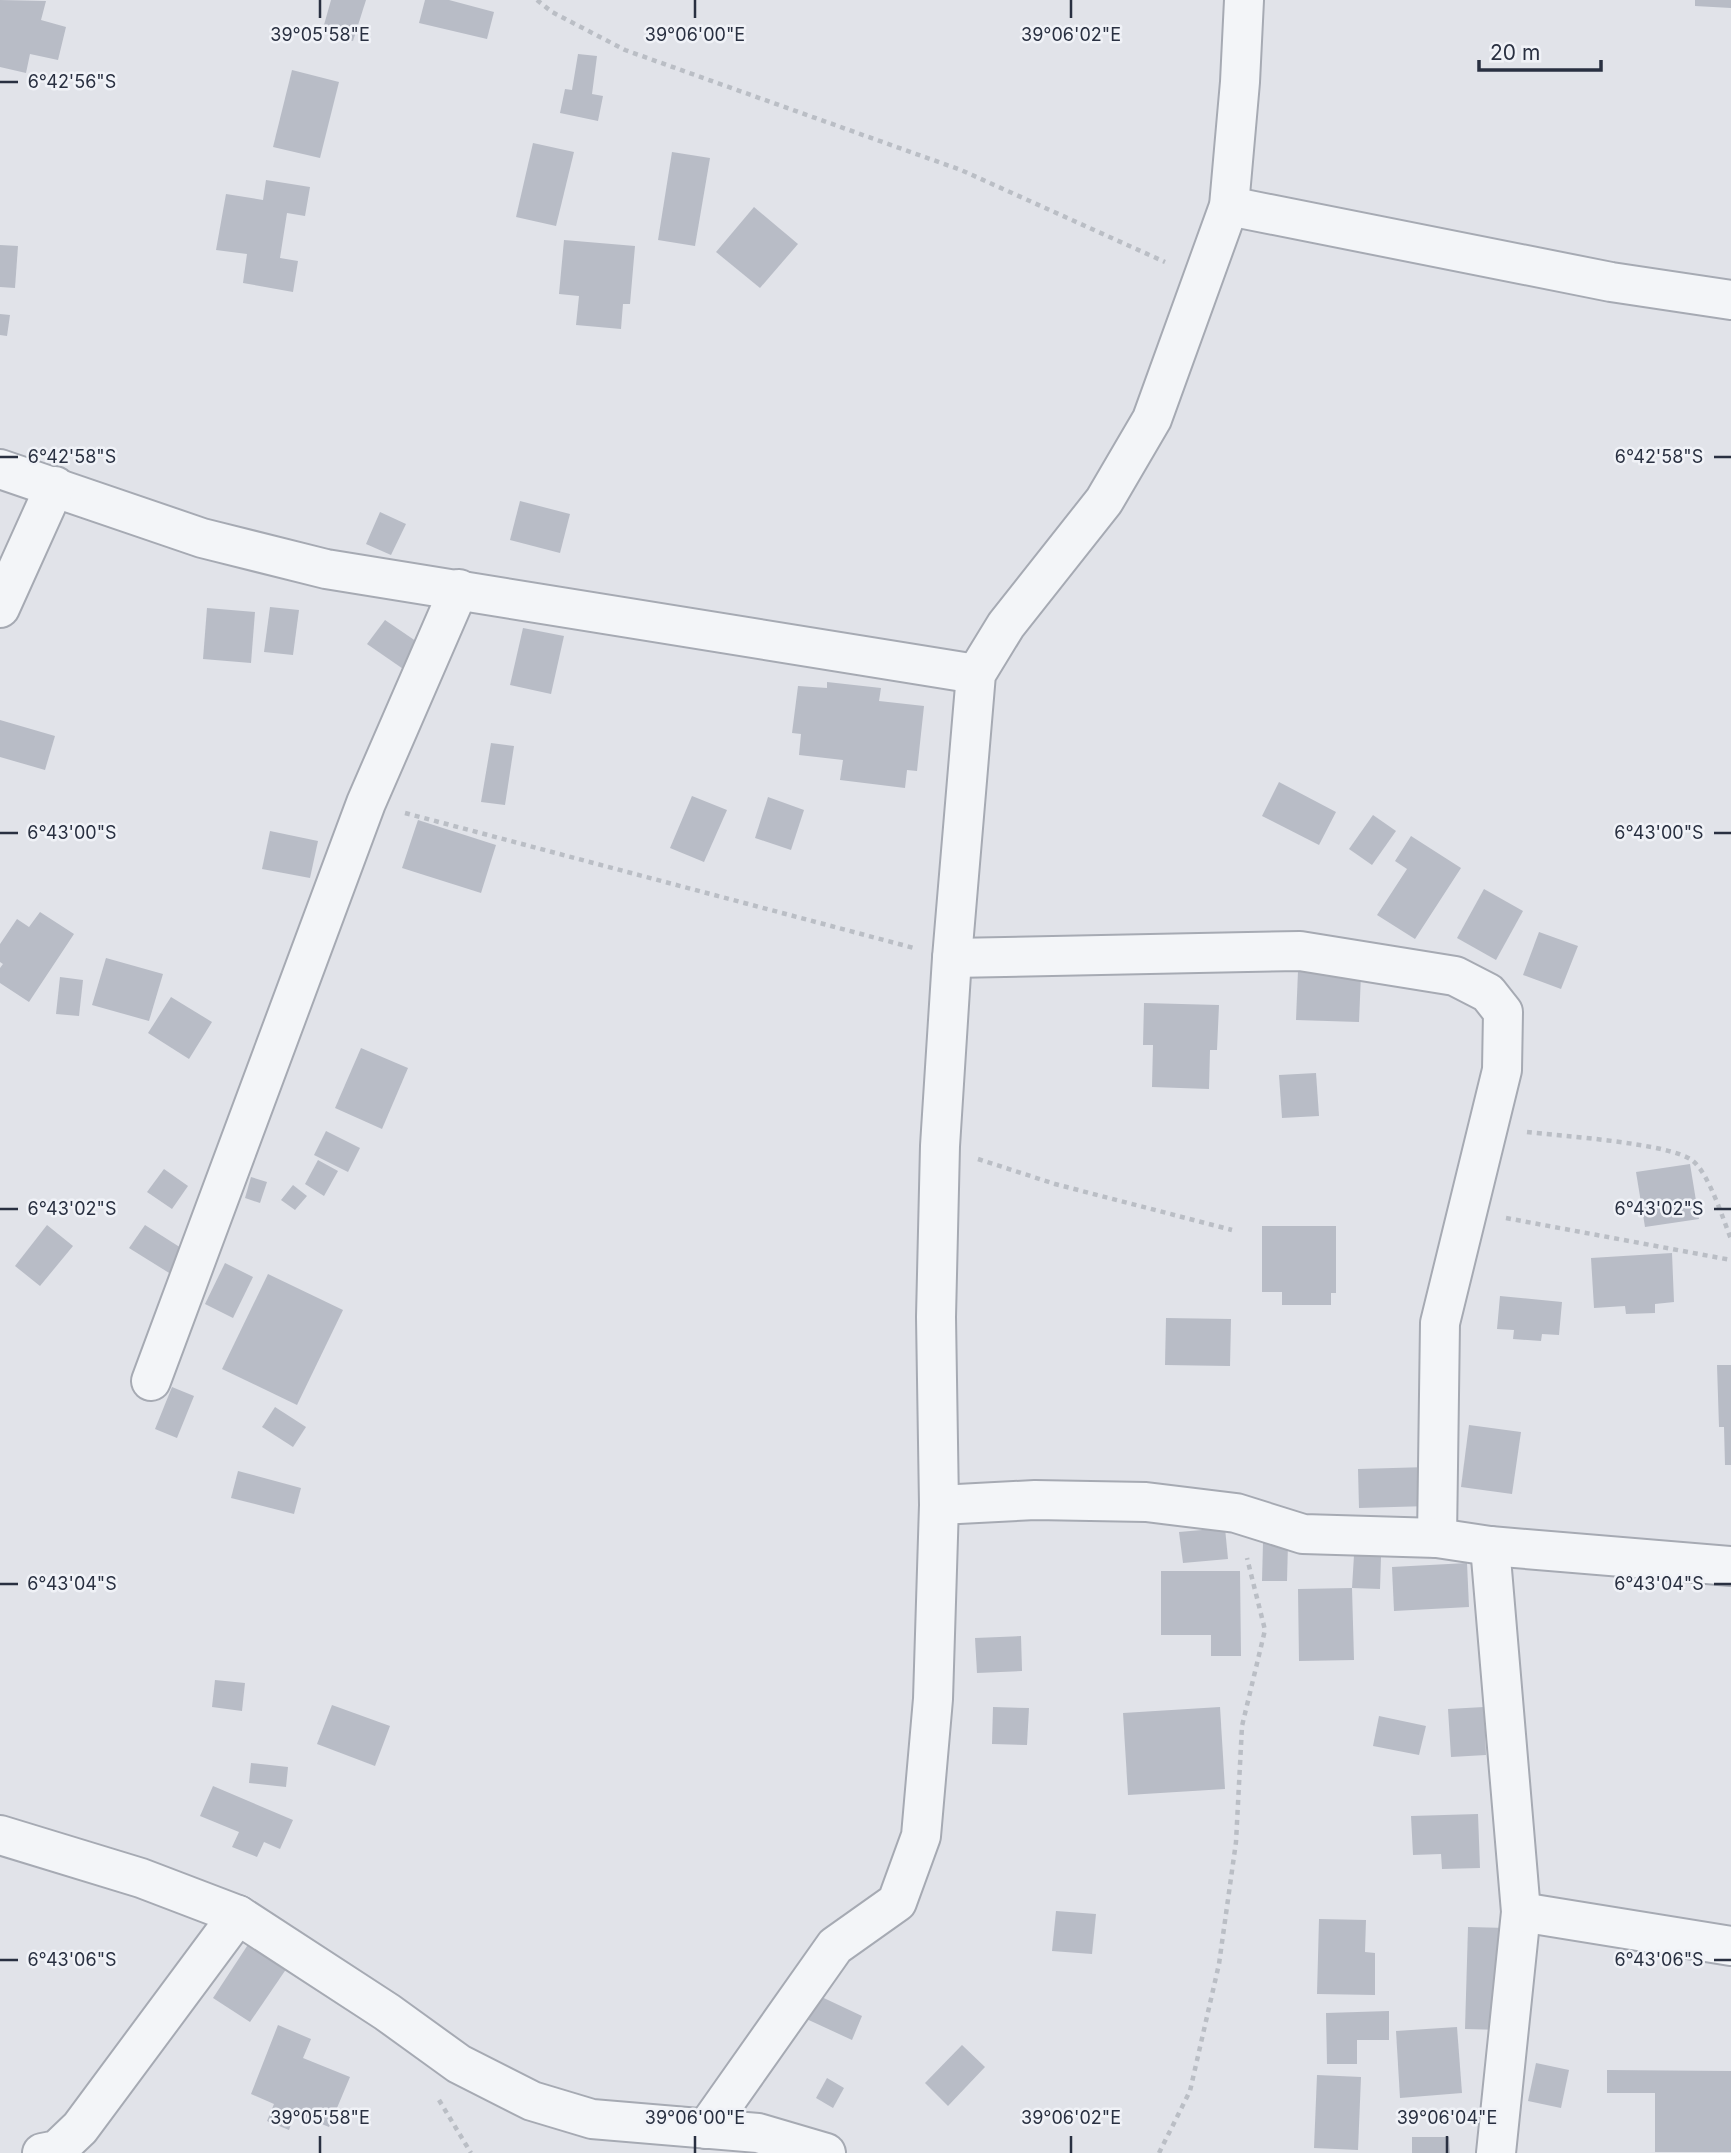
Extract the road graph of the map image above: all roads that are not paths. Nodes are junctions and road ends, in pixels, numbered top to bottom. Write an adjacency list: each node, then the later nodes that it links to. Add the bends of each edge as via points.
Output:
1 (1244, 0): 2 (street)
2 (1230, 206): 3 (street, via 1611,282); 8 (street, via 1152,419 1104,501 1006,625)
3 (1731, 300)
4 (0, 469): 5 (street)
5 (55, 486): 6 (street, via 251,551 326,569); 7 (street)
6 (459, 589): 8 (street); 10 (street, via 366,803)
7 (0, 608)
8 (976, 674): 9 (street)
9 (952, 958): 11 (street, via 940,1146 936,1317); 12 (street, via 1300,951 1455,976 1488,993 1503,1012 1502,1070 1440,1323)
10 (151, 1381)
11 (940, 1505): 12 (street, via 1035,1500 1146,1502 1236,1513 1303,1534); 19 (street, via 933,1699 921,1836 897,1902 835,1946)
12 (1437, 1538): 13 (street)
13 (1490, 1546): 14 (street); 16 (street)
14 (1731, 1566)
15 (0, 1835): 17 (street, via 141,1878)
16 (1521, 1912): 18 (street); 22 (street)
17 (238, 1915): 19 (street, via 459,2064 532,2101 592,2119); 20 (street, via 80,2128 57,2150)
18 (1731, 1946)
19 (731, 2139): 21 (street)
20 (42, 2153)
21 (826, 2153)
22 (1496, 2153)

